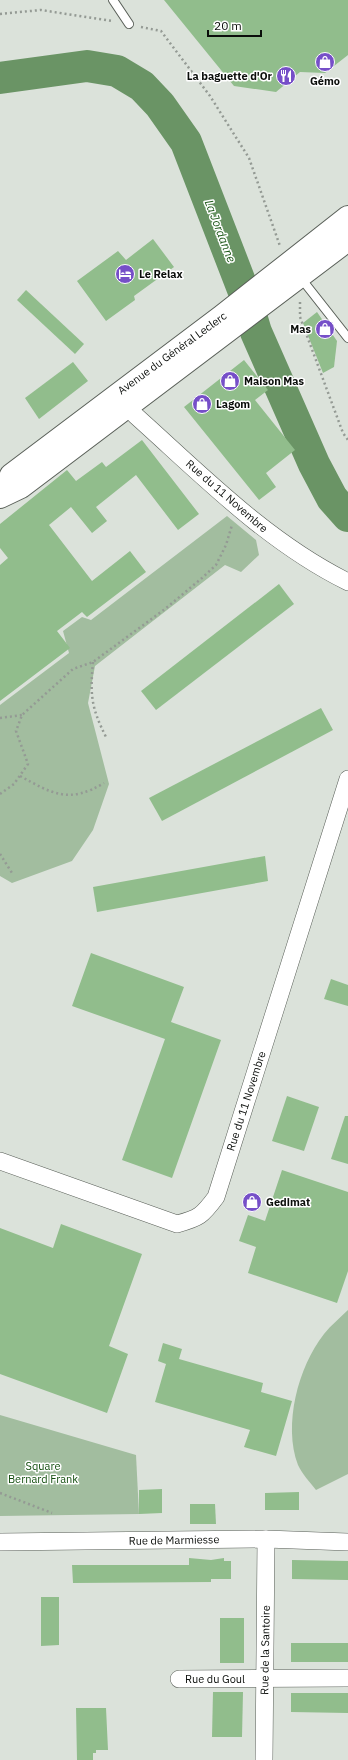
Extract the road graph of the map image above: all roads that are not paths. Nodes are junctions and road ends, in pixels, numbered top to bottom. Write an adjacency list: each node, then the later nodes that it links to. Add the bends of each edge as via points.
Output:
1 (113, 0): 2 (lane)
2 (129, 24)
3 (348, 217): 5 (street, Avenue du Général Leclerc)
4 (348, 240): 5 (street, Avenue du Général Leclerc)
5 (291, 275): 6 (lane); 7 (street, Avenue du Général Leclerc)
6 (348, 338)
7 (121, 400): 8 (street, Avenue du Général Leclerc, via 21,487); 9 (street, Rue du 11 Novembre, via 252,520 299,556)
8 (1, 494)
9 (348, 582)
10 (346, 789): 11 (street, Rue du 11 Novembre, via 216,1197 204,1213 192,1220 176,1224)
11 (0, 1161)
12 (266, 1539): 13 (street, Rue de Marmiesse); 14 (street, Rue de Marmiesse); 17 (street, Rue de la Santoire)
13 (0, 1542)
14 (348, 1542)
15 (348, 1678): 17 (street, Rue du Goul)
16 (179, 1679): 17 (street, Rue du Goul)
17 (265, 1679): 18 (street, Rue de la Santoire)
18 (264, 1760)

